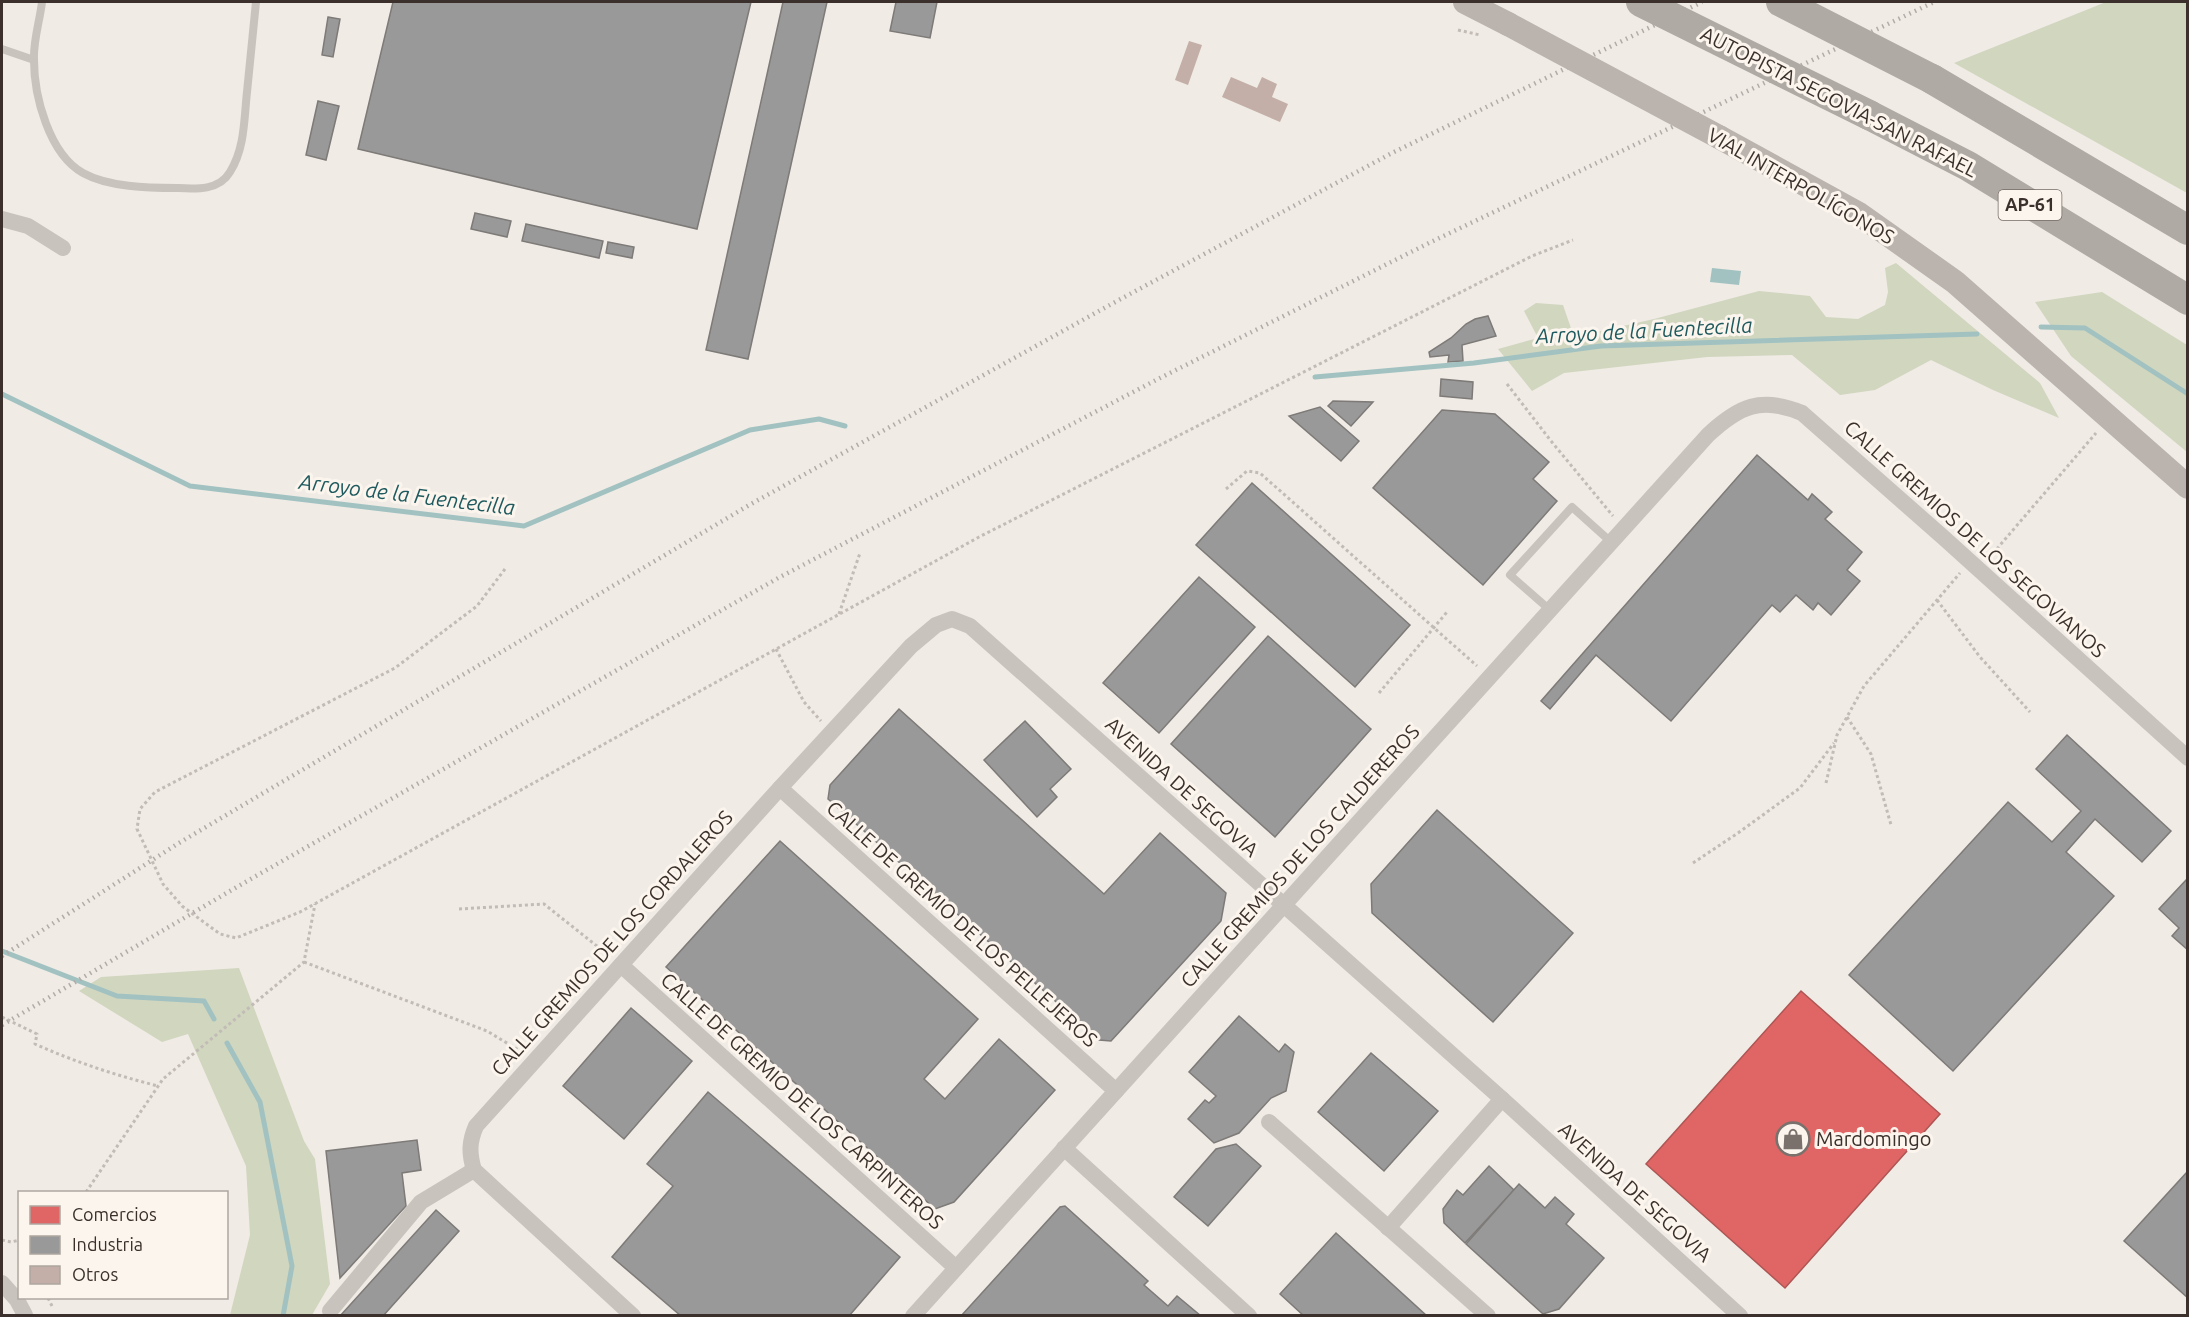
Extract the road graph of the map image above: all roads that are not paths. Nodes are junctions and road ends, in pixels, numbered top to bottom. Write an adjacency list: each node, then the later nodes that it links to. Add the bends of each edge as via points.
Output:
1 (42, 2): 7 (lane)
2 (256, 2): 7 (lane, via 241,145 229,175 202,189 143,187 81,172 63,156 42,116)
3 (1465, 2): 13 (main road, VIAL INTERPOLÍGONOS, bridge, via 1499,31 1719,136 1859,214 1955,282)
4 (1641, 2): 11 (highway, AUTOPISTA SEGOVIA-SAN RAFAEL / AP-61, bridge, via 1968,166)
5 (1781, 2): 9 (highway, bridge, via 1932,79)
6 (2, 49): 7 (lane)
7 (33, 60)
8 (2, 219): 10 (street, via 28,226)
9 (2187, 230)
10 (63, 248)
11 (2187, 300)
12 (1718, 426): 14 (street, CALLE GREMIOS DE LOS CALDEREROS); 17 (street, CALLE GREMIOS DE LOS SEGOVIANOS, via 1747,408 1764,404 1802,412)
13 (2187, 487)
14 (1611, 543): 15 (street, CALLE GREMIOS DE LOS CALDEREROS); 15 (lane, via 1572,507 1510,575)
15 (1550, 610): 19 (street, CALLE GREMIOS DE LOS CALDEREROS)
16 (969, 626): 18 (street, CALLE GREMIOS DE LOS CORDALEROS, via 952,619 936,625 911,646); 19 (street, AVENIDA DE SEGOVIA)
17 (2187, 758)
18 (780, 788): 20 (street, CALLE GREMIOS DE LOS CORDALEROS); 21 (street, CALLE DE GREMIO DE LOS PELLEJEROS)
19 (1283, 905): 21 (street, CALLE GREMIOS DE LOS CALDEREROS); 22 (street, AVENIDA DE SEGOVIA)
20 (621, 965): 25 (street, CALLE GREMIOS DE LOS CORDALEROS, via 476,1126 470,1141); 27 (street, CALLE DE GREMIO DE LOS CARPINTEROS)
21 (1116, 1091): 24 (street, CALLE GREMIOS DE LOS CALDEREROS)
22 (1502, 1099): 26 (street); 29 (street, AVENIDA DE SEGOVIA)
23 (1269, 1122): 26 (street)
24 (1064, 1148): 27 (street, CALLE GREMIOS DE LOS CALDEREROS); 34 (street)
25 (474, 1170): 30 (street, via 421,1202); 32 (street)
26 (1388, 1228): 35 (street)
27 (956, 1268): 33 (street, CALLE GREMIOS DE LOS CALDEREROS)
28 (2, 1283): 31 (street)
29 (1721, 1309): 36 (street, AVENIDA DE SEGOVIA)
30 (330, 1311)
31 (25, 1315)
32 (633, 1316)
33 (913, 1316)
34 (1250, 1316)
35 (1488, 1316)
36 (1740, 1316)

